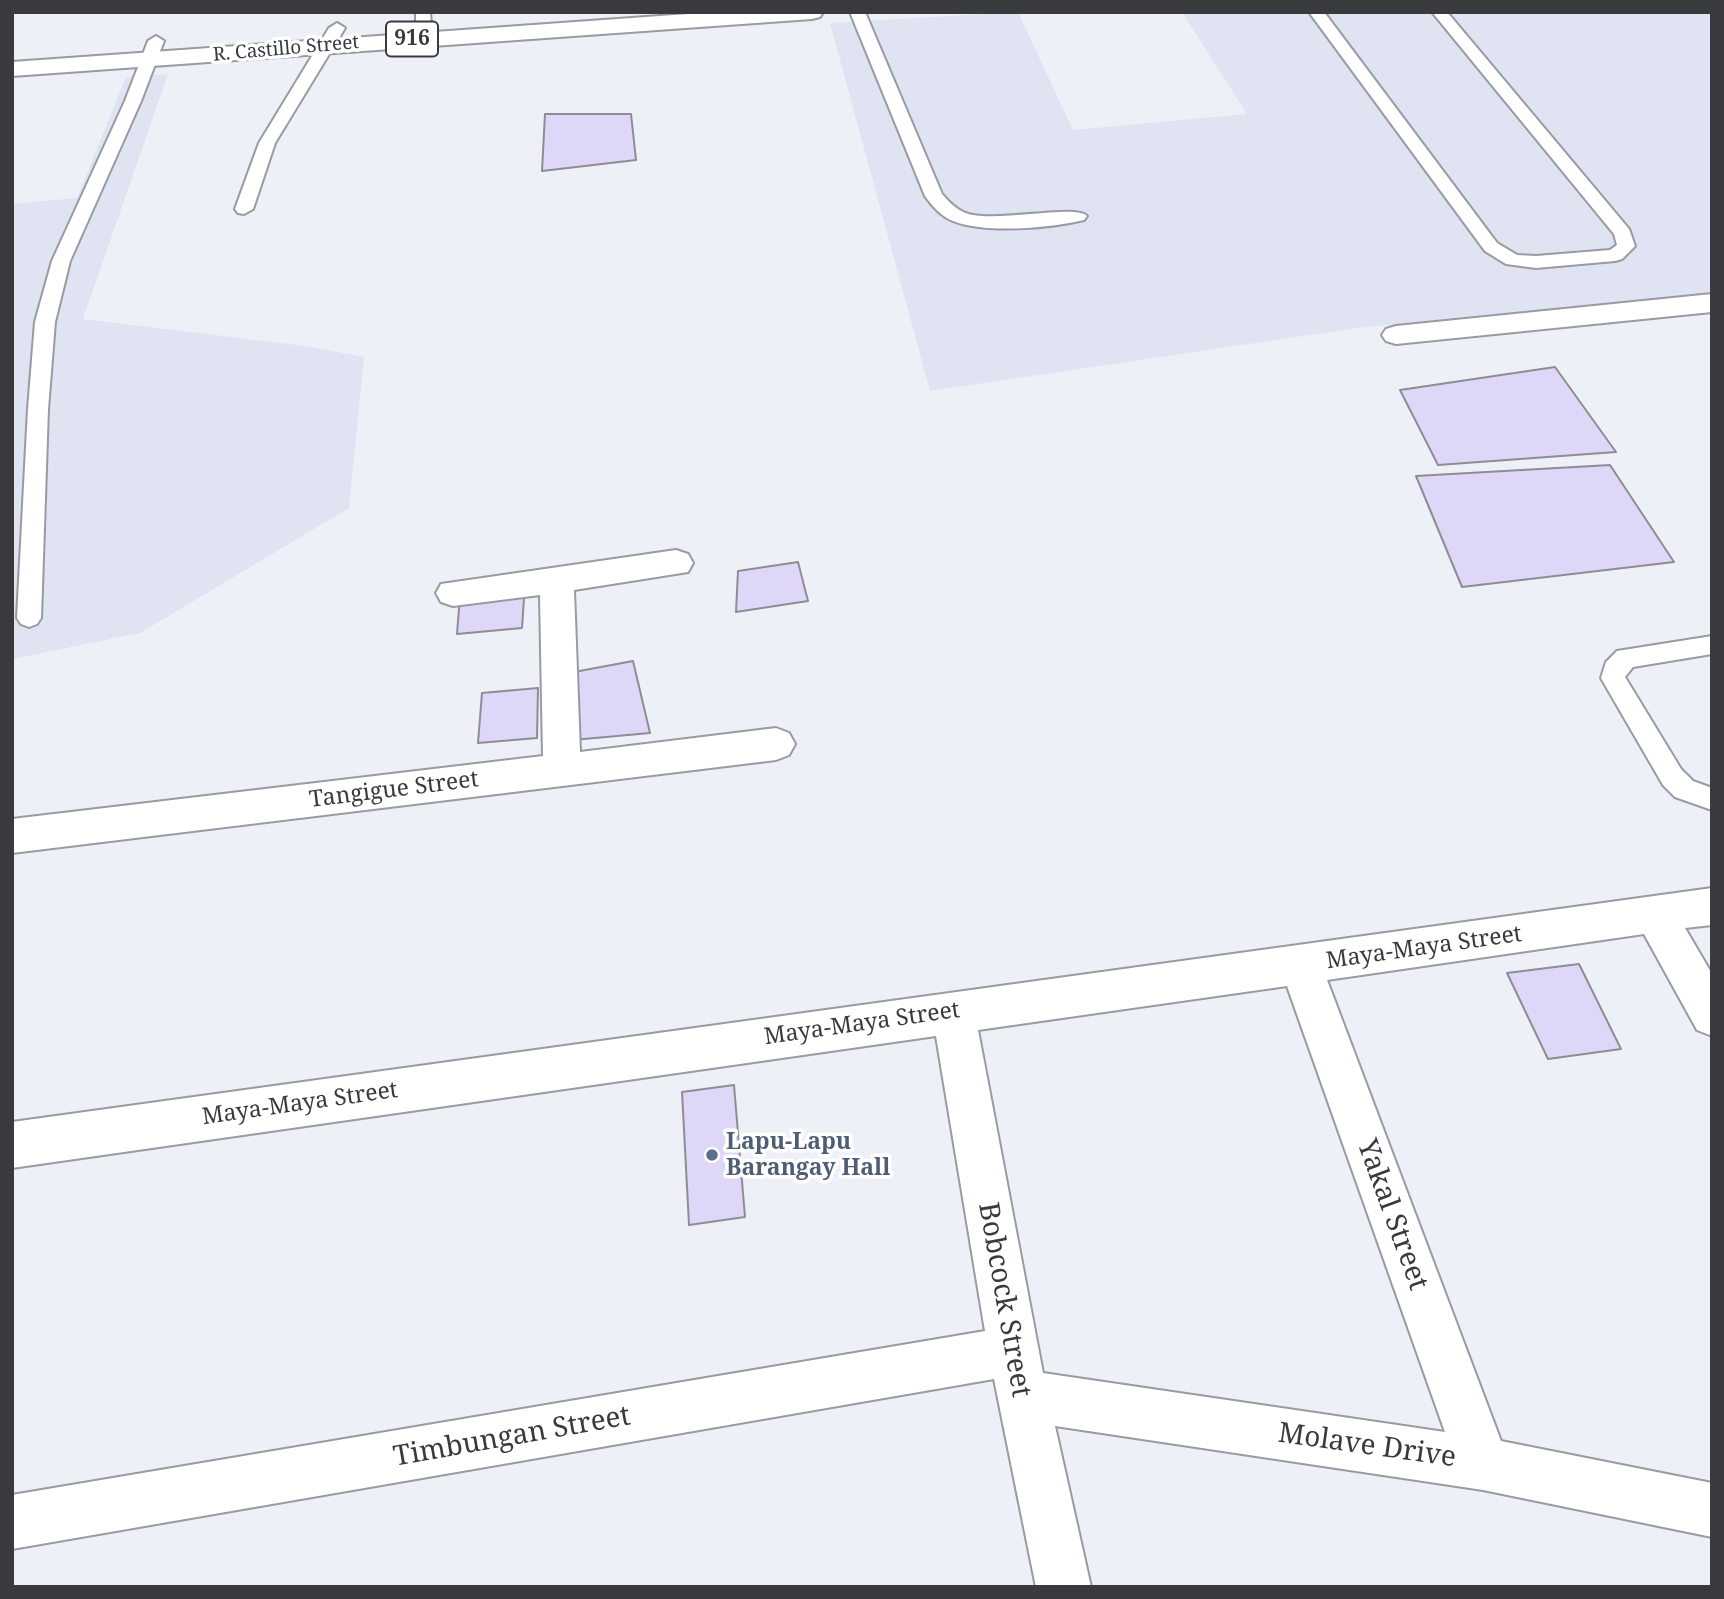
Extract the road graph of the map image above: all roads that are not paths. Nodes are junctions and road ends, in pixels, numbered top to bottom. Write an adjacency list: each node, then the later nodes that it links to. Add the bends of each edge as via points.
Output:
1 (539, 12): 6 (street, R. Castillo Street / 916)
2 (812, 12): 6 (street, R. Castillo Street / 916)
3 (857, 12): 12 (lane, via 934,195 945,208 980,222)
4 (1316, 12): 5 (lane, via 1491,247 1513,260 1536,262 1615,255 1626,246 1623,233)
5 (1439, 12)
6 (423, 24): 7 (street, R. Castillo Street / 916)
7 (332, 37): 8 (street, R. Castillo Street / 916); 11 (lane, via 267,143)
8 (152, 50): 9 (street, R. Castillo Street / 916); 10 (street, R. Castillo Street / 916); 18 (lane, via 134,101 61,261 46,322)
9 (12, 51)
10 (12, 69)
11 (244, 209)
12 (1078, 216)
13 (1712, 303): 14 (street)
14 (1396, 335)
15 (676, 563): 16 (street)
16 (557, 580): 17 (street); 21 (street)
17 (453, 593)
18 (29, 618)
19 (1712, 645): 22 (lane, via 1626,658 1613,678 1672,777 1684,789)
20 (776, 744): 21 (street, Tangigue Street)
21 (562, 770): 23 (street, Tangigue Street)
22 (1712, 799)
23 (12, 836)
24 (1712, 906): 25 (street, Maya-Maya Street)
25 (1654, 914): 26 (street, Maya-Maya Street); 28 (street)
26 (1301, 966): 27 (street, Maya-Maya Street); 31 (street, Yakal Street)
27 (953, 1011): 29 (street, Maya-Maya Street); 30 (street, Bobcock Street)
28 (1712, 1015)
29 (12, 1145)
30 (1017, 1373): 31 (street, Molave Drive); 33 (street, Timbungan Street); 34 (street, Bobcock Street)
31 (1483, 1464): 32 (street, Molave Drive)
32 (1712, 1510)
33 (12, 1522)
34 (1064, 1587)

